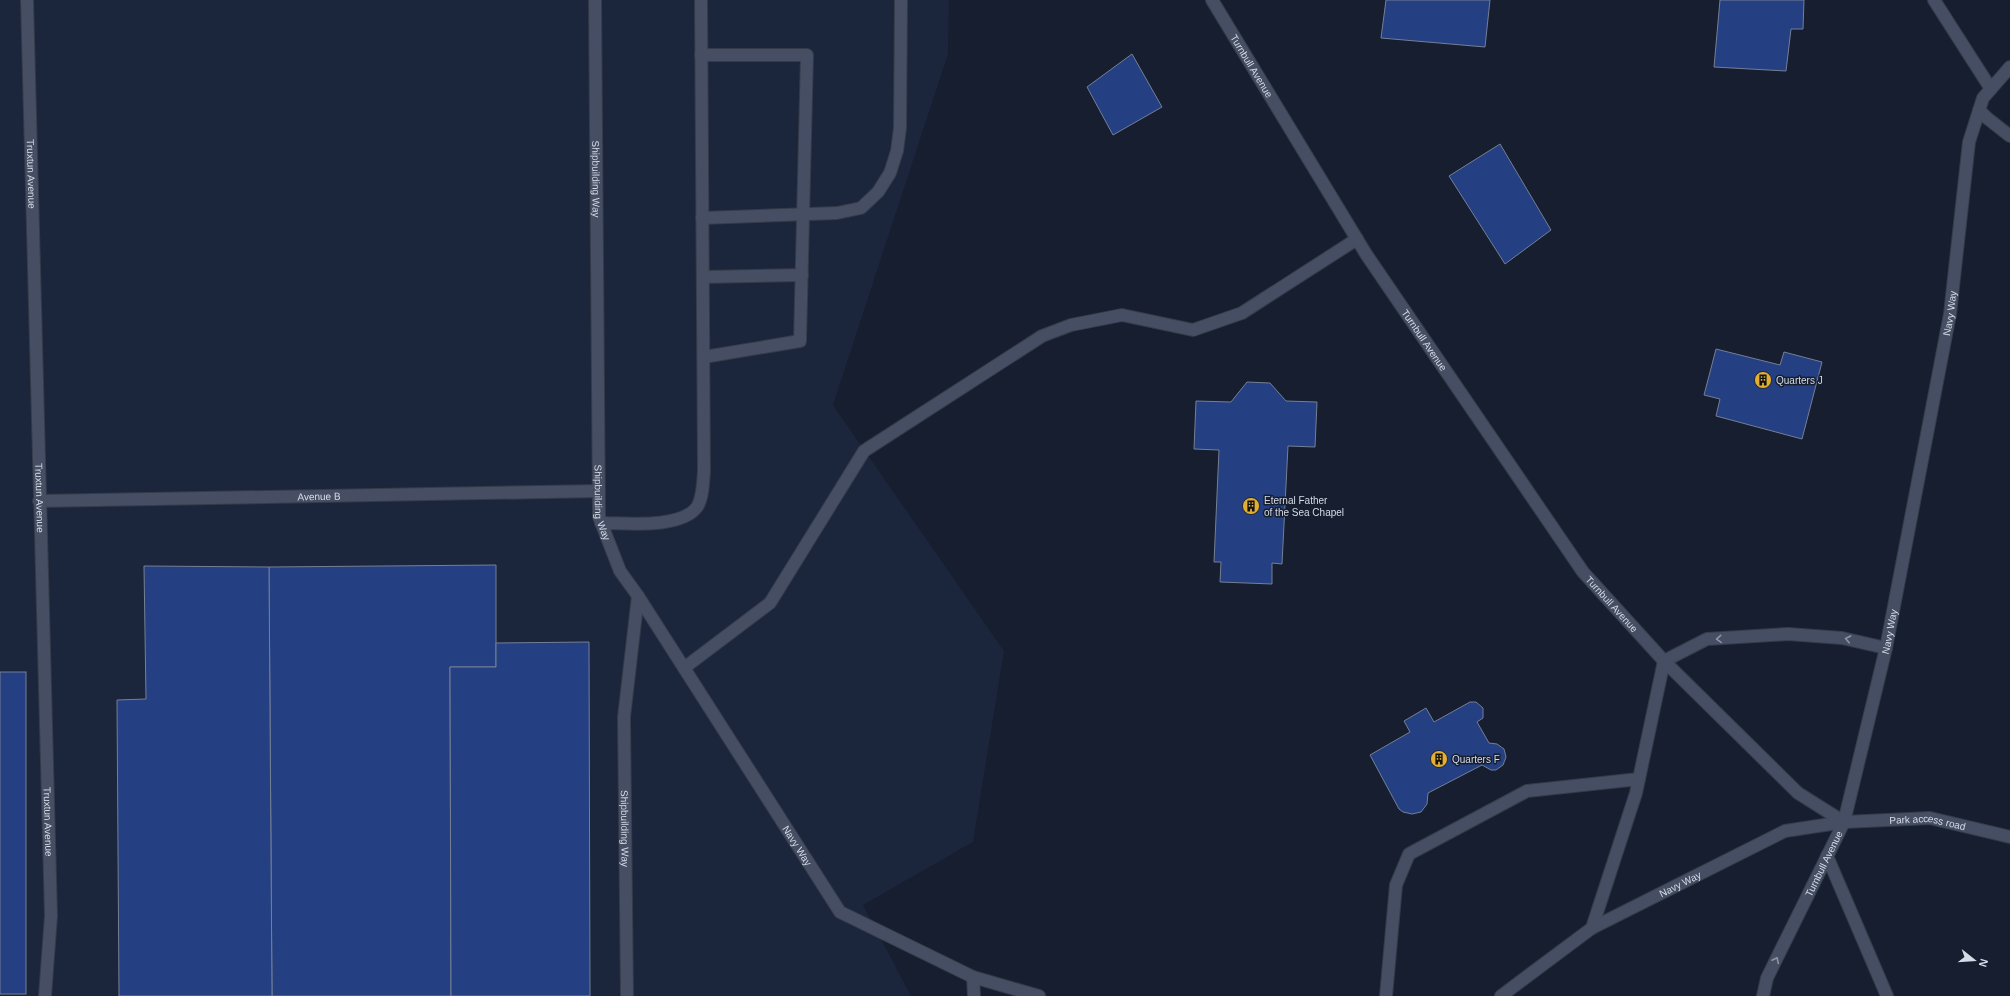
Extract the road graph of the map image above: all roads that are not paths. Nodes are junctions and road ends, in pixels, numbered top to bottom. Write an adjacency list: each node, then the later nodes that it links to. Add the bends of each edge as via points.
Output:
1 (27, 0): 19 (street, Truxtun Avenue)
2 (595, 0): 18 (street, Shipbuilding Way)
3 (701, 0): 7 (street)
4 (901, 0): 12 (street, via 900,128 897,151 890,173 878,192 861,208 837,213)
5 (1212, 0): 14 (street, Turnbull Avenue)
6 (1934, 0): 9 (street)
7 (701, 55): 12 (street, via 807,56); 13 (street)
8 (2010, 67): 9 (street, Navy Way)
9 (1991, 88): 10 (street, Navy Way, via 1983,98)
10 (1979, 110): 11 (street); 22 (street, Navy Way, via 1969,142 1950,314)
11 (2010, 136)
12 (804, 215): 13 (street); 15 (street)
13 (702, 218): 16 (street)
14 (1357, 239): 23 (street, Turnbull Avenue, via 1583,572); 24 (street, via 1242,313 1193,330 1122,315 1071,325 1042,336 864,450 770,603)
15 (802, 275): 16 (street); 17 (street, via 800,341)
16 (703, 277): 17 (street)
17 (704, 357): 20 (street, via 704,471 703,488 697,507 683,518 666,522)
18 (599, 491): 19 (street, Avenue B); 20 (street, Shipbuilding Way)
19 (39, 501): 31 (street, Truxtun Avenue, via 51,916)
20 (601, 523): 21 (street, Shipbuilding Way, via 620,571)
21 (638, 596): 24 (street, Navy Way); 32 (street, Shipbuilding Way, via 624,717)
22 (1886, 648): 23 (street, one-way to 23, via 1842,638 1788,634 1707,640); 26 (street, Navy Way)
23 (1664, 660): 25 (street); 26 (street, Turnbull Avenue, via 1798,793)
24 (684, 668): 30 (street, Navy Way, via 840,912)
25 (1639, 779): 29 (street); 35 (street, via 1527,791 1409,854 1396,885)
26 (1844, 822): 27 (street, Park access road, via 1930,818); 28 (street, Turnbull Avenue); 29 (street, Navy Way, via 1785,831)
27 (2010, 837)
28 (1827, 856): 37 (street, Turnbull Avenue, one-way to 28, via 1767,978); 38 (street)
29 (1592, 928): 36 (street, Navy Way)
30 (973, 977): 33 (street); 34 (street, Navy Way)
31 (45, 996)
32 (627, 996)
33 (974, 996)
34 (1039, 996)
35 (1386, 996)
36 (1501, 996)
37 (1763, 996)
38 (1887, 996)

